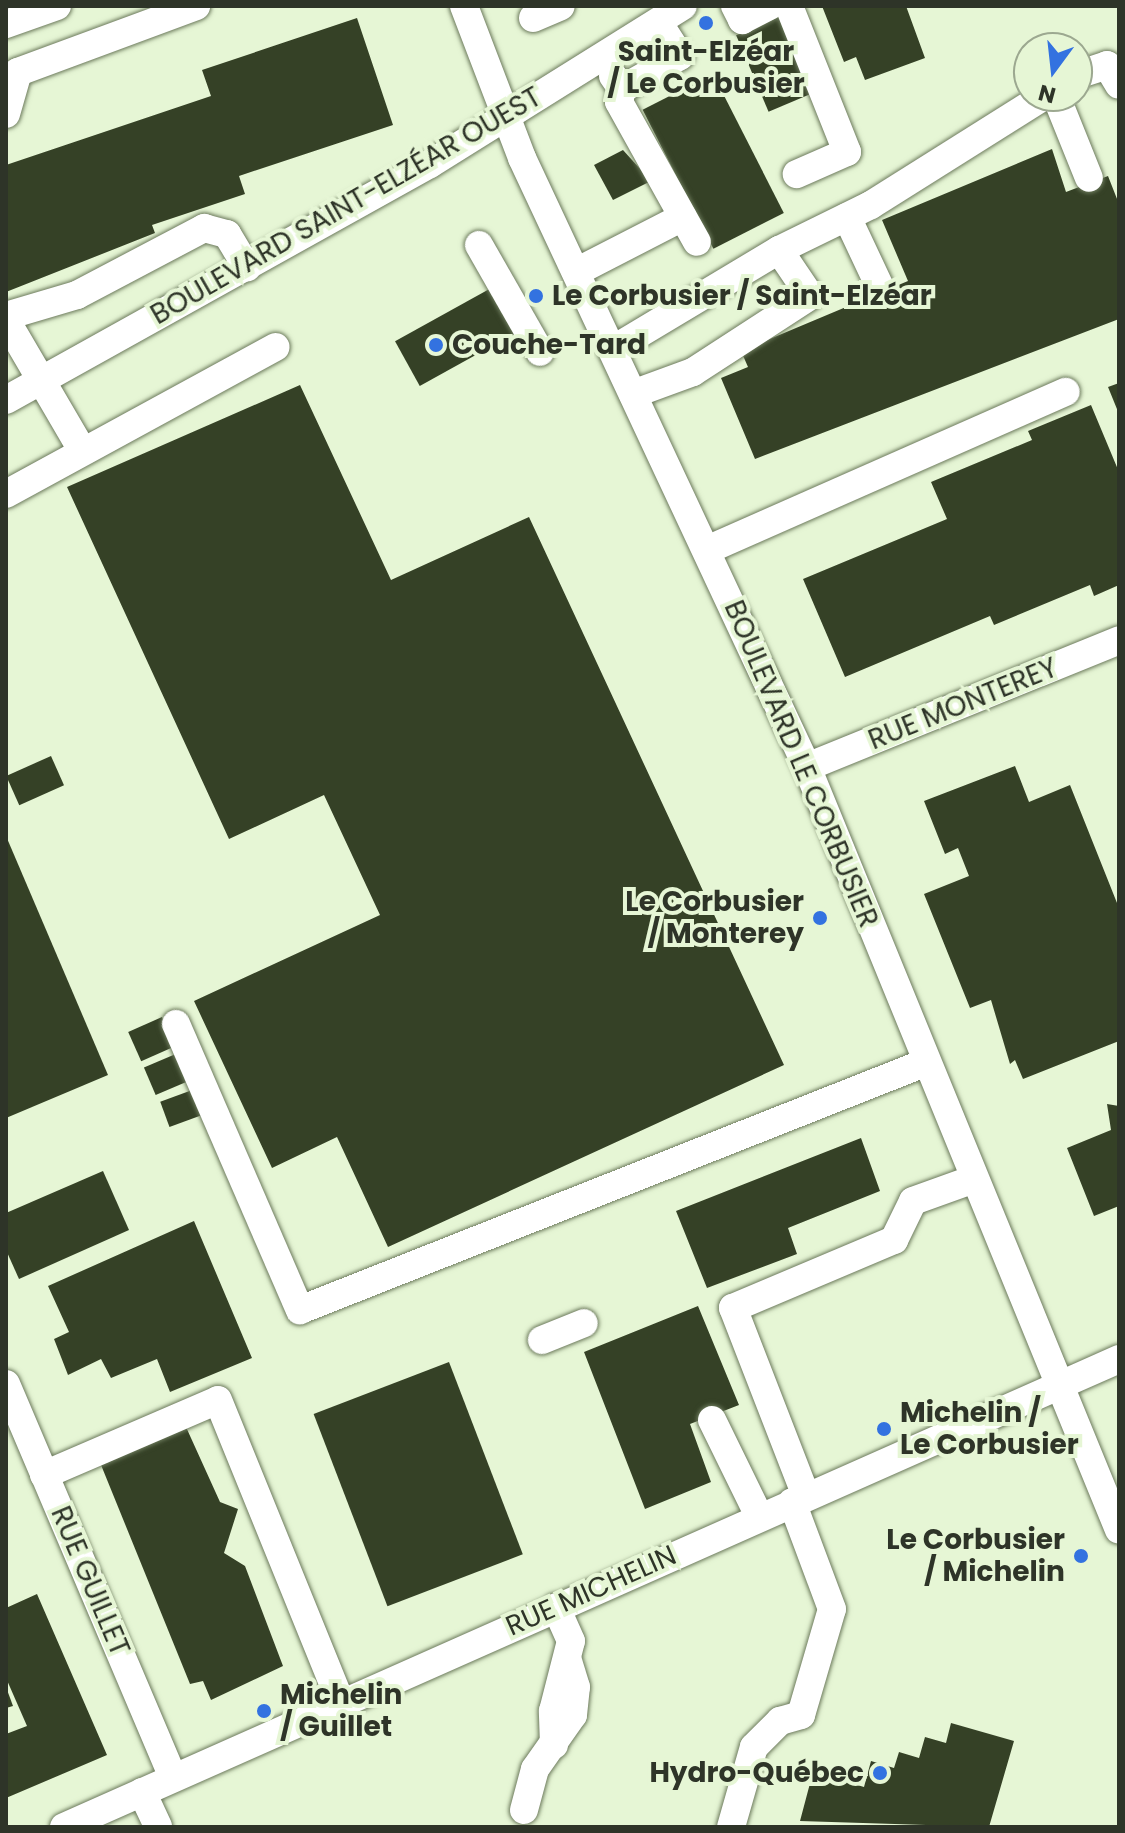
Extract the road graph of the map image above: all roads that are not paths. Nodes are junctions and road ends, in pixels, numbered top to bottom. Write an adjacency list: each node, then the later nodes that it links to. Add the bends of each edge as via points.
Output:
1 (57, 6): 11 (street)
2 (196, 6): 18 (street, via 18,72)
3 (464, 6): 19 (street, BOULEVARD LE CORBUSIER)
4 (561, 6): 9 (street)
5 (683, 6): 10 (street, BOULEVARD SAINT-ELZÉAR OUEST)
6 (735, 6): 7 (street, via 742,20)
7 (769, 6)
8 (789, 6): 20 (street, via 847,152)
9 (533, 18)
10 (658, 22): 12 (street, BOULEVARD SAINT-ELZÉAR OUEST); 15 (street, via 680,56)
11 (6, 24)
12 (601, 57): 15 (street); 19 (street, BOULEVARD SAINT-ELZÉAR OUEST)
13 (1093, 70): 14 (street, via 1107,65)
14 (1119, 85)
15 (622, 89): 22 (street, via 619,102)
16 (1018, 112): 23 (street)
17 (1062, 112): 21 (street)
18 (6, 114)
19 (507, 117): 27 (street, BOULEVARD SAINT-ELZÉAR OUEST); 28 (street, BOULEVARD LE CORBUSIER)
20 (797, 174)
21 (1089, 178)
22 (683, 217): 24 (street); 28 (street)
23 (847, 217): 26 (street); 29 (street)
24 (697, 242)
25 (479, 245): 33 (street)
26 (779, 250): 32 (street); 36 (street, via 810,296 693,372)
27 (247, 267): 30 (street, via 227,234 204,228 77,295); 34 (street, BOULEVARD SAINT-ELZÉAR OUEST)
28 (576, 272): 32 (street, BOULEVARD LE CORBUSIER)
29 (880, 287)
30 (6, 318): 34 (street)
31 (276, 347): 38 (street)
32 (612, 350): 36 (street, BOULEVARD LE CORBUSIER)
33 (540, 352)
34 (38, 382): 37 (street, BOULEVARD SAINT-ELZÉAR OUEST); 38 (street)
35 (1066, 392): 40 (street)
36 (633, 394): 40 (street, BOULEVARD LE CORBUSIER)
37 (6, 400)
38 (82, 450): 39 (street)
39 (6, 494)
40 (707, 550): 42 (street, BOULEVARD LE CORBUSIER)
41 (1119, 640): 42 (street, RUE MONTEREY)
42 (807, 767): 44 (street, BOULEVARD LE CORBUSIER)
43 (176, 1024): 44 (street, via 300,1310)
44 (927, 1062): 45 (street, BOULEVARD LE CORBUSIER)
45 (974, 1179): 50 (street, BOULEVARD LE CORBUSIER); 54 (street, via 913,1201 894,1240 733,1308)
46 (584, 1323): 47 (street)
47 (542, 1340)
48 (1119, 1359): 50 (street, RUE MICHELIN)
49 (6, 1384): 51 (street, RUE GUILLET)
50 (1055, 1385): 54 (street, RUE MICHELIN); 56 (street, BOULEVARD LE CORBUSIER)
51 (12, 1416): 53 (street, RUE GUILLET)
52 (718, 1418): 55 (street)
53 (44, 1475): 58 (street, via 218,1400); 59 (street, RUE GUILLET)
54 (799, 1499): 55 (street, RUE MICHELIN); 64 (street, via 832,1609 801,1715 780,1721 754,1747)
55 (759, 1516): 57 (street, RUE MICHELIN)
56 (1119, 1530)
57 (556, 1607): 58 (street, RUE MICHELIN); 61 (street, via 570,1635 568,1660 576,1687 573,1715 535,1769)
58 (341, 1703): 59 (street, RUE MICHELIN)
59 (173, 1778): 60 (street, RUE MICHELIN)
60 (142, 1792): 62 (street, RUE MICHELIN); 63 (street)
61 (524, 1810)
62 (64, 1827)
63 (158, 1827)
64 (731, 1827)

